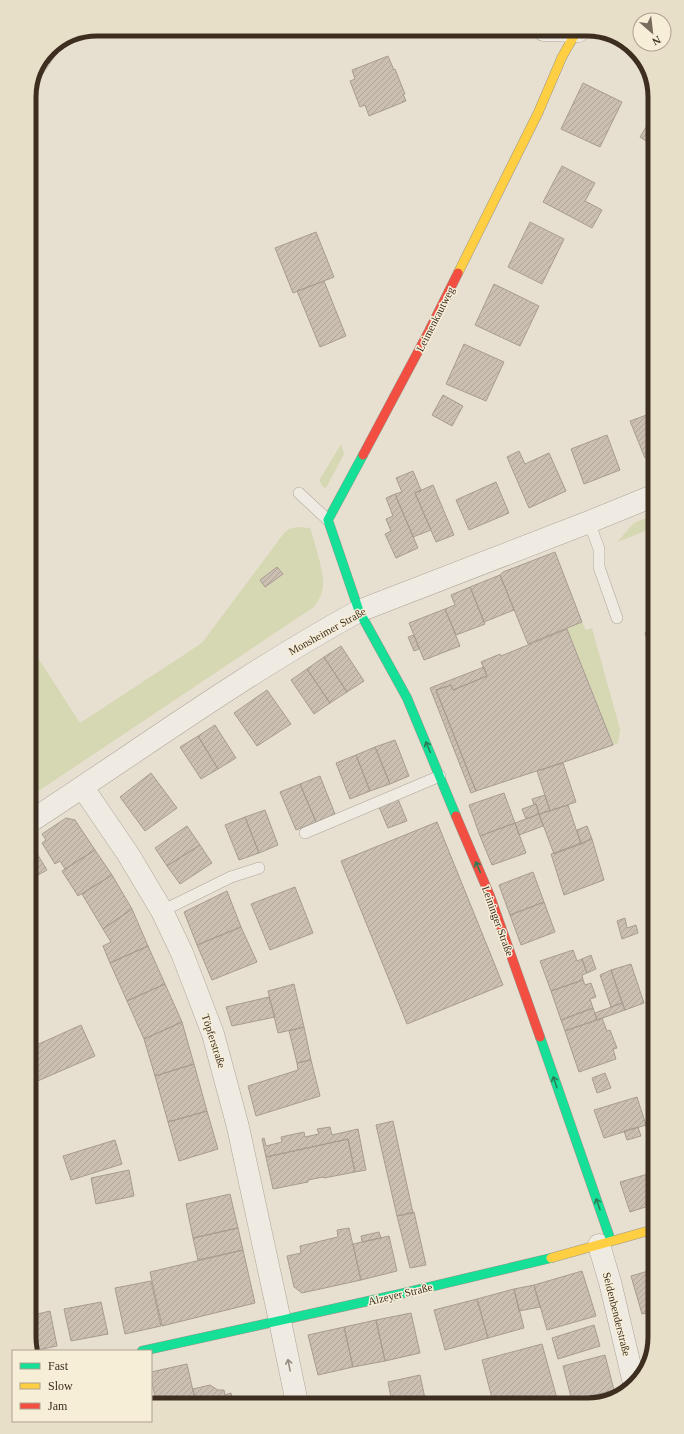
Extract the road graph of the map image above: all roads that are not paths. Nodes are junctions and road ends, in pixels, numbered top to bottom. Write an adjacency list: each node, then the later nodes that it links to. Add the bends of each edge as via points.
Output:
1 (575, 36): 4 (street, Leimenkautweg, via 562,57 538,113 429,331)
2 (299, 492): 4 (lane)
3 (648, 498): 5 (street, Monsheimer Straße)
4 (328, 520): 6 (street)
5 (589, 522): 6 (street, Monsheimer Straße); 7 (lane, via 599,549 599,567)
6 (359, 611): 8 (street, Leininger Straße, one-way to 6, via 408,698); 9 (street, Monsheimer Straße, via 241,681)
7 (617, 618)
8 (440, 776): 11 (lane); 15 (street, Leininger Straße, one-way to 8, via 490,896)
9 (83, 788): 10 (street, Monsheimer Straße); 13 (street, Töpferstraße, via 128,854)
10 (36, 818)
11 (305, 833)
12 (259, 868): 13 (lane, via 231,876)
13 (162, 912): 16 (street, Töpferstraße, via 182,954 213,1034 238,1127)
14 (648, 1231): 15 (street, Alzeyer Straße)
15 (605, 1243): 16 (street, Alzeyer Straße, via 458,1281); 18 (street, Seidenbenderstraße, via 610,1282)
16 (280, 1321): 17 (street, Alzeyer Straße); 19 (street, Töpferstraße, one-way to 16)
17 (147, 1350)
18 (633, 1377)
19 (296, 1398)

